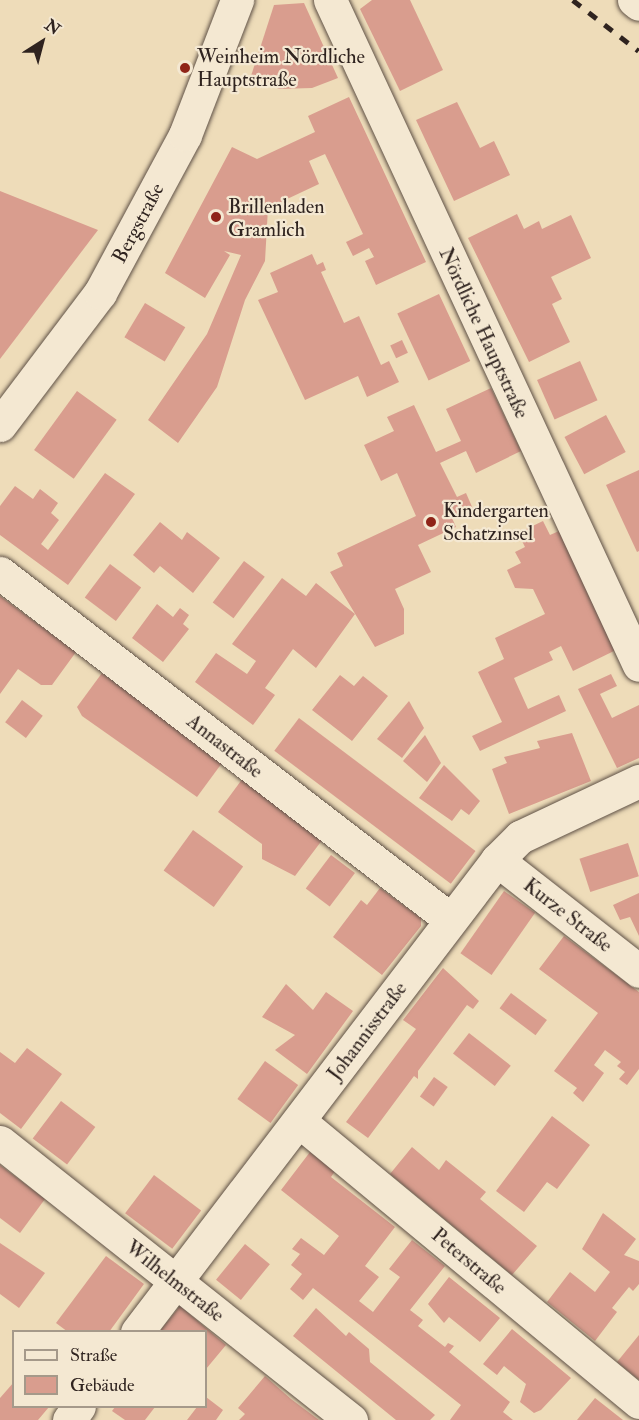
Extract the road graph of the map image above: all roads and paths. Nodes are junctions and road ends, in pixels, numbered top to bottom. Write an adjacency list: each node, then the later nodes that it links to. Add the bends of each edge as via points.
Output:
1 (237, 0): 5 (street, Bergstraße, via 185,135 100,293)
2 (330, 0): 7 (street, Nördliche Hauptstraße)
3 (634, 0): 4 (street)
4 (639, 4)
5 (0, 425)
6 (0, 573): 10 (street, Annastraße)
7 (639, 665)
8 (639, 781): 9 (street, Johannisstraße, via 520,837)
9 (497, 860): 10 (street, Johannisstraße); 11 (street, Kurze Straße)
10 (450, 919): 12 (street, Johannisstraße)
11 (639, 970)
12 (299, 1121): 14 (street, Johannisstraße); 16 (street, Peterstraße)
13 (0, 1142): 14 (street, Wilhelmstraße)
14 (175, 1282): 15 (street, Johannisstraße); 19 (street, Wilhelmstraße)
15 (139, 1330)
16 (639, 1402)
17 (78, 1408): 18 (street)
18 (69, 1420)
19 (351, 1420)

